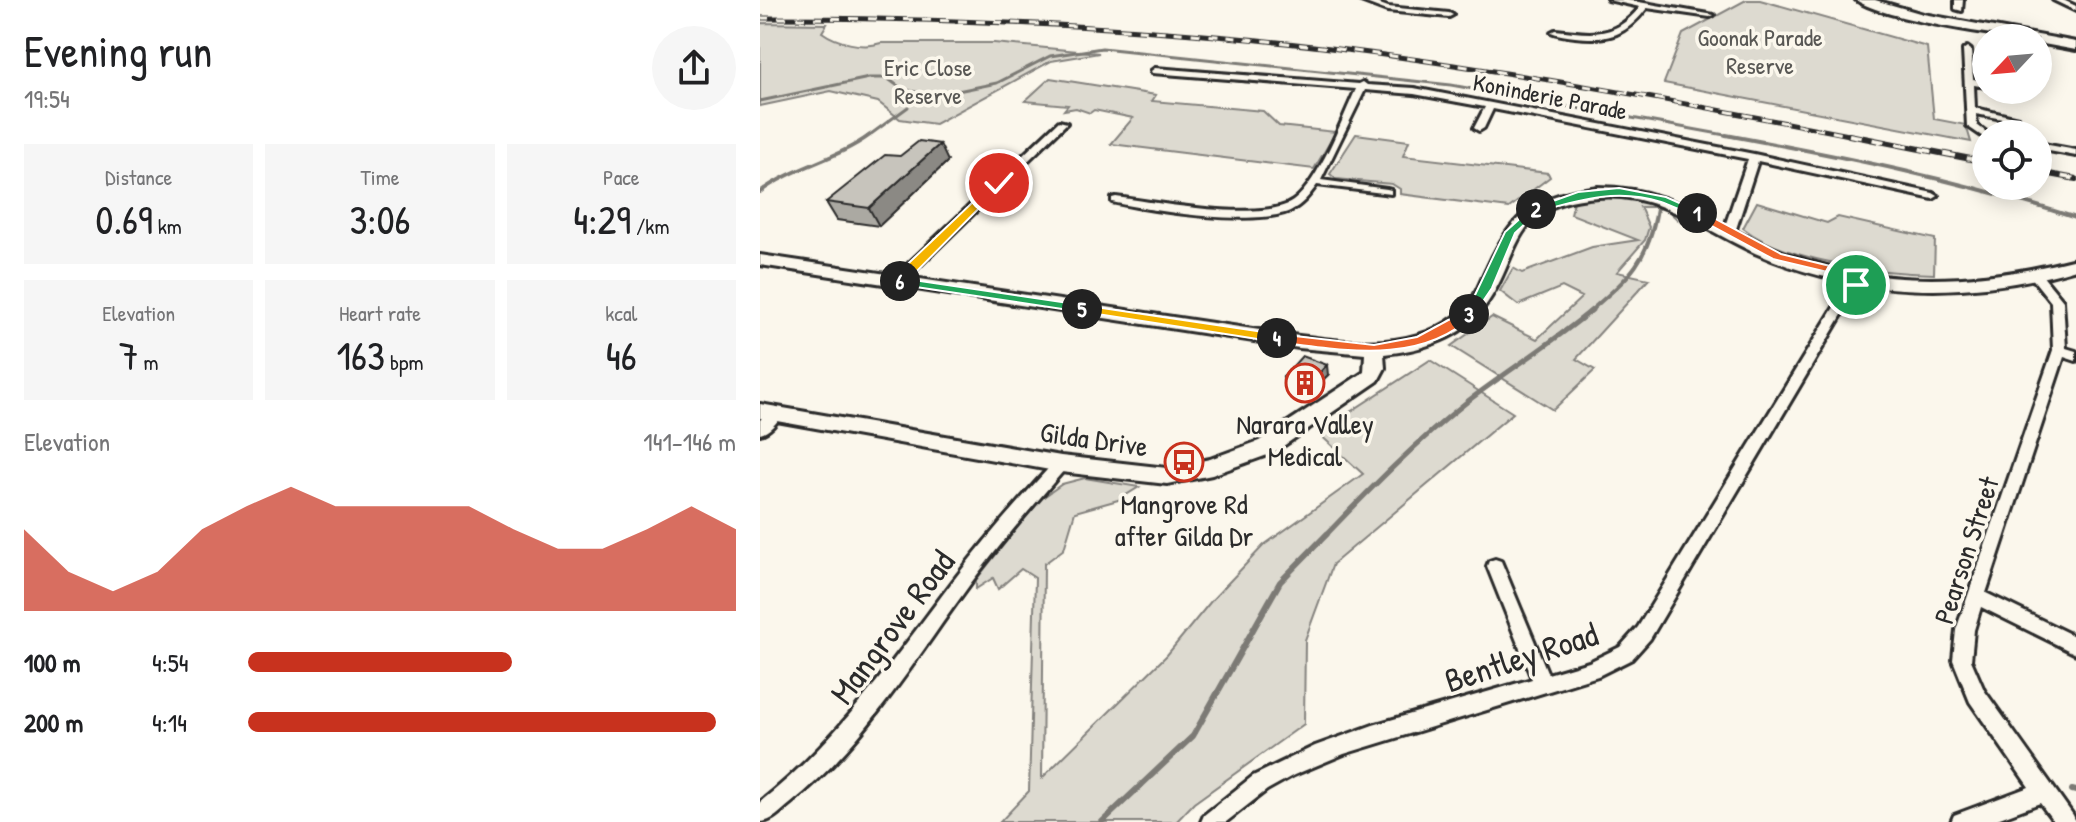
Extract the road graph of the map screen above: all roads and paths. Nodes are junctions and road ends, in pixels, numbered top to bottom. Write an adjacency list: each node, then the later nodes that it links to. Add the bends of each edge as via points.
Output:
1 (1362, 0): 7 (street, via 1387,9)
2 (1612, 0): 5 (street)
3 (1862, 0): 9 (main road)
4 (2057, 0): 6 (street)
5 (1645, 5): 8 (street); 10 (street, via 1630,27 1619,32)
6 (2076, 9)
7 (1449, 15)
8 (1710, 15)
9 (1972, 27)
10 (1555, 32)
11 (2052, 42): 12 (main road)
12 (2076, 46)
13 (1967, 50): 15 (street)
14 (1155, 71): 17 (street, Koninderie Parade)
15 (1968, 81): 16 (street); 19 (street)
16 (1972, 82)
17 (1363, 85): 18 (street, Koninderie Parade); 27 (street)
18 (1490, 106): 23 (street); 26 (street, Koninderie Parade)
19 (1970, 110): 20 (street); 22 (street)
20 (2013, 118)
21 (1062, 123): 36 (street)
22 (1972, 126)
23 (1479, 128)
24 (2052, 149): 25 (street)
25 (2076, 153)
26 (1754, 157): 29 (street, Koninderie Parade); 31 (street)
27 (1314, 182): 28 (street); 30 (street, via 1295,205 1255,216)
28 (1387, 192)
29 (1933, 196)
30 (1116, 200)
31 (1729, 232): 34 (main road, via 1777,256); 37 (main road, via 1688,209 1640,193 1594,193 1550,203 1527,214 1510,232 1487,288 1468,315 1420,341)
32 (760, 260): 36 (main road)
33 (2076, 264): 35 (main road)
34 (1859, 276): 35 (main road, via 1955,286); 44 (street, Bentley Road, via 1644,633 1613,662)
35 (2037, 277): 38 (street, Pearson Street, via 2057,301)
36 (897, 281): 37 (main road)
37 (1374, 350): 40 (main road, Gilda Drive, via 1375,368 1363,383 1283,438 1244,456 1167,476)
38 (2068, 353): 42 (street, Pearson Street)
39 (765, 418): 40 (main road, Gilda Drive)
40 (1061, 464): 46 (street, Mangrove Road, via 997,537 868,711 804,779)
41 (1495, 566): 44 (street)
42 (1977, 597): 43 (street); 45 (street, Pearson Street, via 1963,645 1968,676)
43 (2076, 646)
44 (1543, 685): 47 (street, Bentley Road, via 1300,760 1235,797)
45 (2043, 792): 48 (street); 49 (street, Pearson Street)
46 (760, 815)
47 (1211, 822)
48 (1961, 822)
49 (2066, 822)

